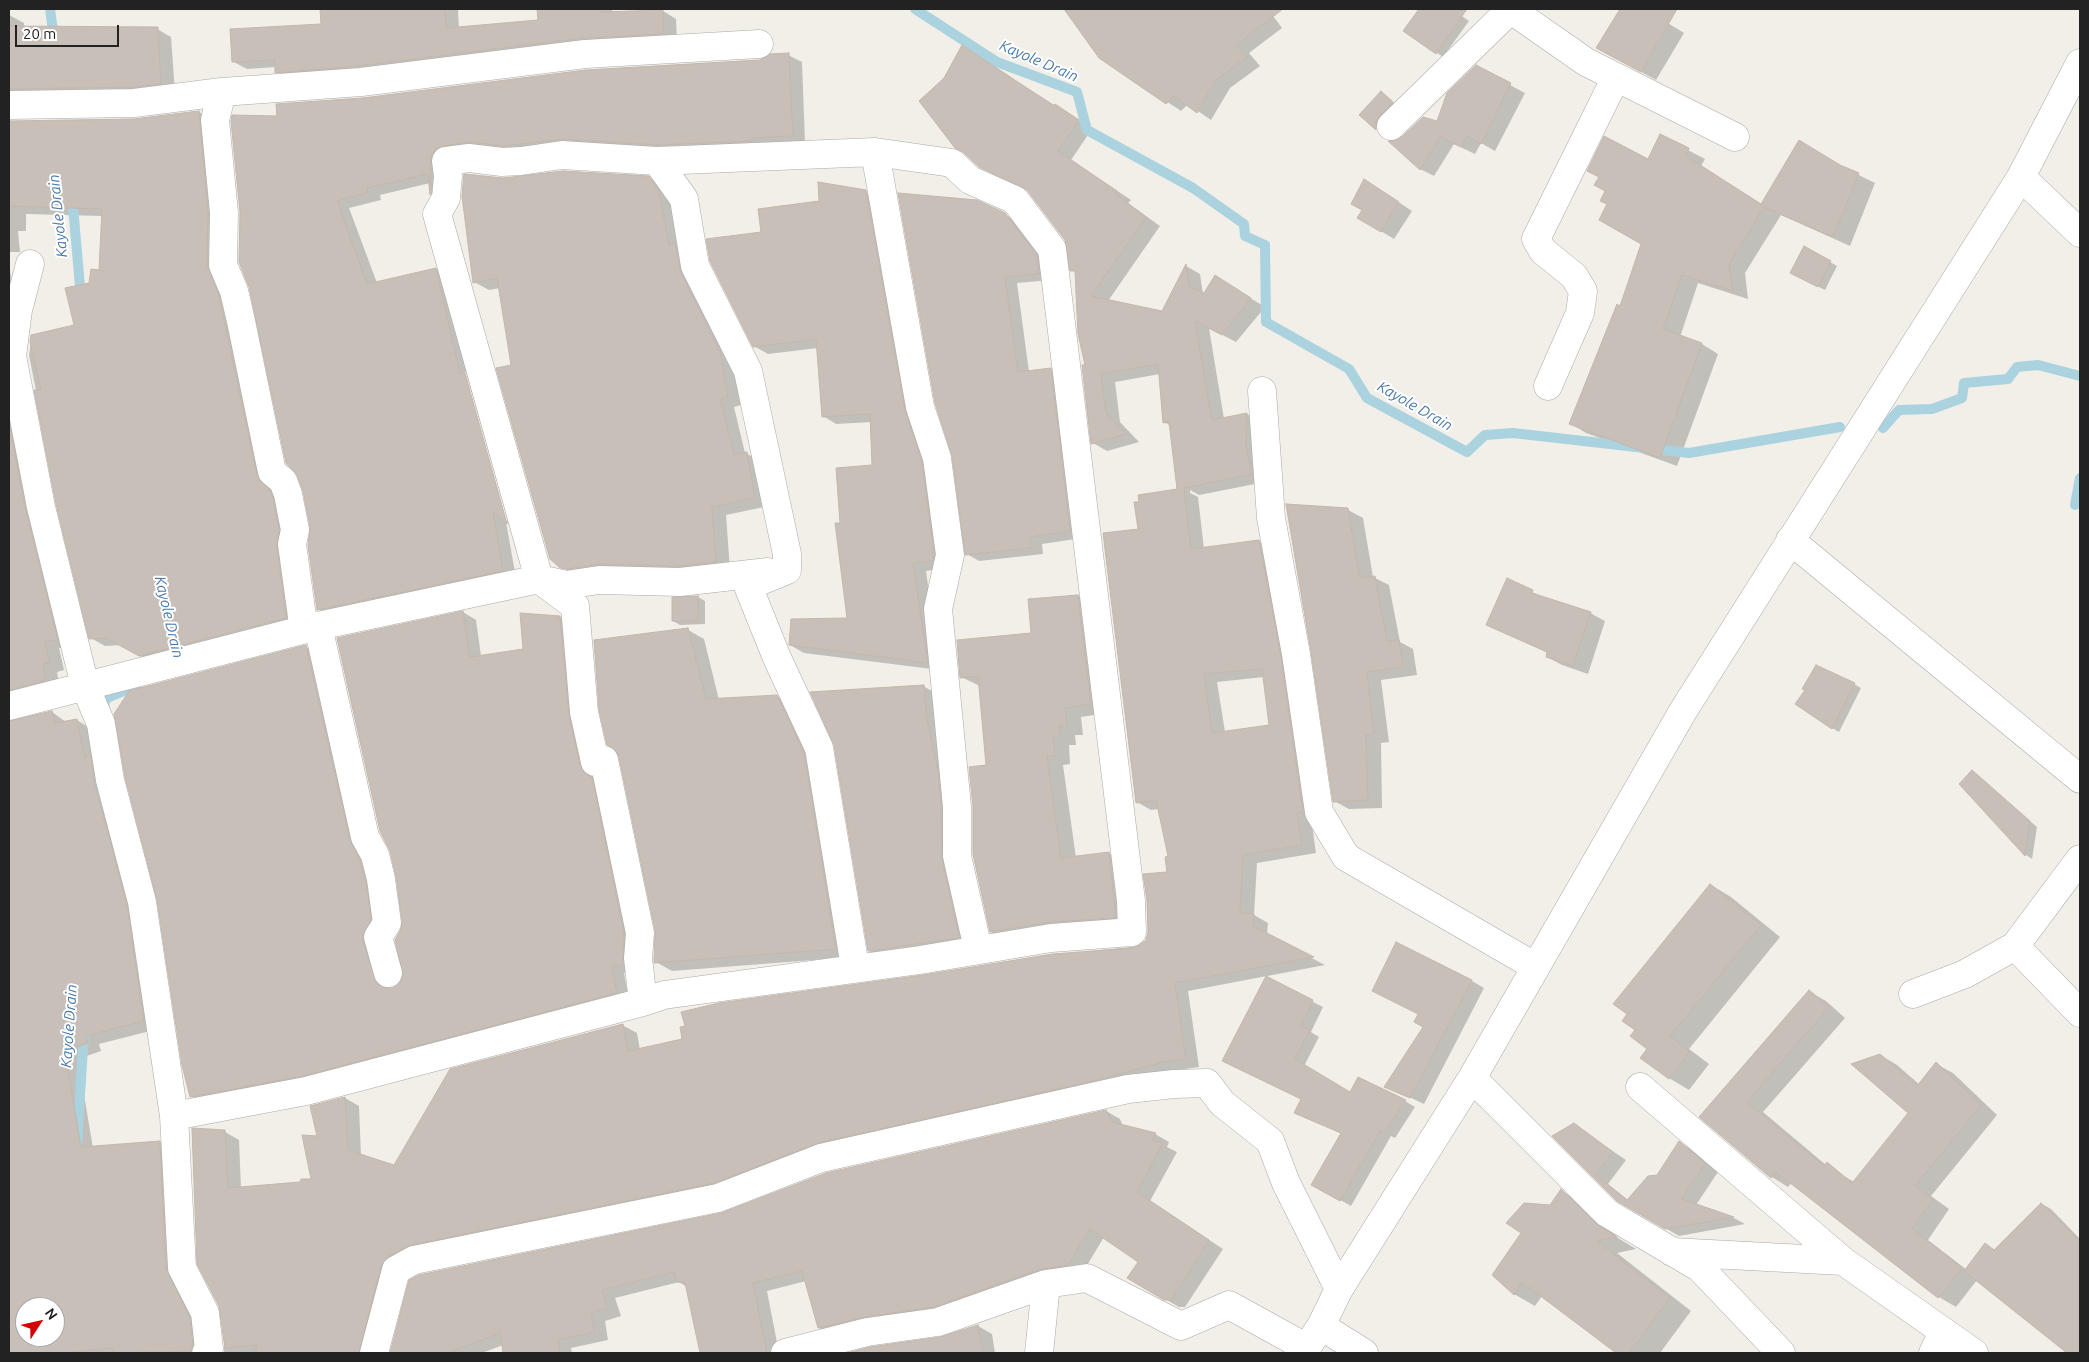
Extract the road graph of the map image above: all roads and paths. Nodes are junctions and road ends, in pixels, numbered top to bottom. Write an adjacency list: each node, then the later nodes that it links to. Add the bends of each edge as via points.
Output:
1 (1510, 9): 4 (street, via 1586,62); 7 (street)
2 (759, 44): 5 (street, via 585,54 361,82)
3 (2080, 63): 11 (street)
4 (1616, 77): 8 (street); 14 (street, via 1536,239 1543,251 1574,276 1583,292 1580,313)
5 (222, 92): 6 (street, via 134,102); 19 (street, via 215,120 224,213 223,265 234,291 272,472 283,481 288,494 295,530 292,544 304,624)
6 (9, 105)
7 (1392, 126)
8 (1734, 137)
9 (875, 152): 10 (street); 25 (street, via 920,407 937,458 950,555 938,609 958,808 957,856); 25 (street, via 952,162 970,180 1015,200 1052,249 1131,901 1132,932)
10 (657, 161): 17 (street, via 684,199 695,266 748,371 785,542); 18 (street, via 562,156 502,162 469,158 446,161 446,198 437,214)
11 (2021, 178): 12 (street); 16 (street)
12 (2080, 233)
13 (30, 264): 20 (street, via 18,310 12,356 41,507)
14 (1548, 386)
15 (1262, 391): 27 (street, via 1271,518 1296,654 1318,812 1346,857)
16 (1790, 540): 22 (street); 27 (street, via 1684,711)
17 (787, 570): 18 (street, via 680,582 599,580 566,585); 26 (street, via 748,586 819,748)
18 (539, 579): 19 (street); 30 (street, via 575,606 584,712 595,762 604,760 640,933 638,958)
19 (318, 626): 20 (street); 28 (street, via 365,837 375,855 380,879 387,923 378,937)
20 (85, 686): 21 (street); 34 (street, via 101,724 110,780 142,902)
21 (9, 706)
22 (2080, 779)
23 (2080, 859): 24 (street)
24 (2015, 946): 29 (street, via 1965,974); 31 (street)
25 (978, 948): 26 (street, via 920,960)
26 (855, 967): 30 (street, via 664,995)
27 (1536, 967): 32 (street)
28 (388, 973)
29 (1913, 994)
30 (643, 1002): 34 (street, via 306,1091)
31 (2080, 1013)
32 (1472, 1078): 35 (street, via 1607,1213); 38 (street)
33 (1640, 1087): 36 (street)
34 (174, 1116): 41 (street, via 182,1268 205,1313 209,1349)
35 (1672, 1252): 36 (street); 46 (street, via 1700,1268)
36 (1842, 1261): 40 (street)
37 (1046, 1284): 39 (street, via 1087,1278 1181,1326 1229,1305); 43 (street, via 938,1322 867,1332); 44 (street)
38 (1339, 1289): 39 (street); 42 (street, via 1286,1183 1270,1141 1222,1103 1207,1083 1174,1084 1128,1089 821,1158 718,1198 414,1260 396,1270)
39 (1310, 1342): 45 (street)
40 (1938, 1342): 47 (street)
41 (206, 1353)
42 (374, 1353)
43 (785, 1353)
44 (1039, 1353)
45 (1364, 1353)
46 (1781, 1353)
47 (1974, 1353)

